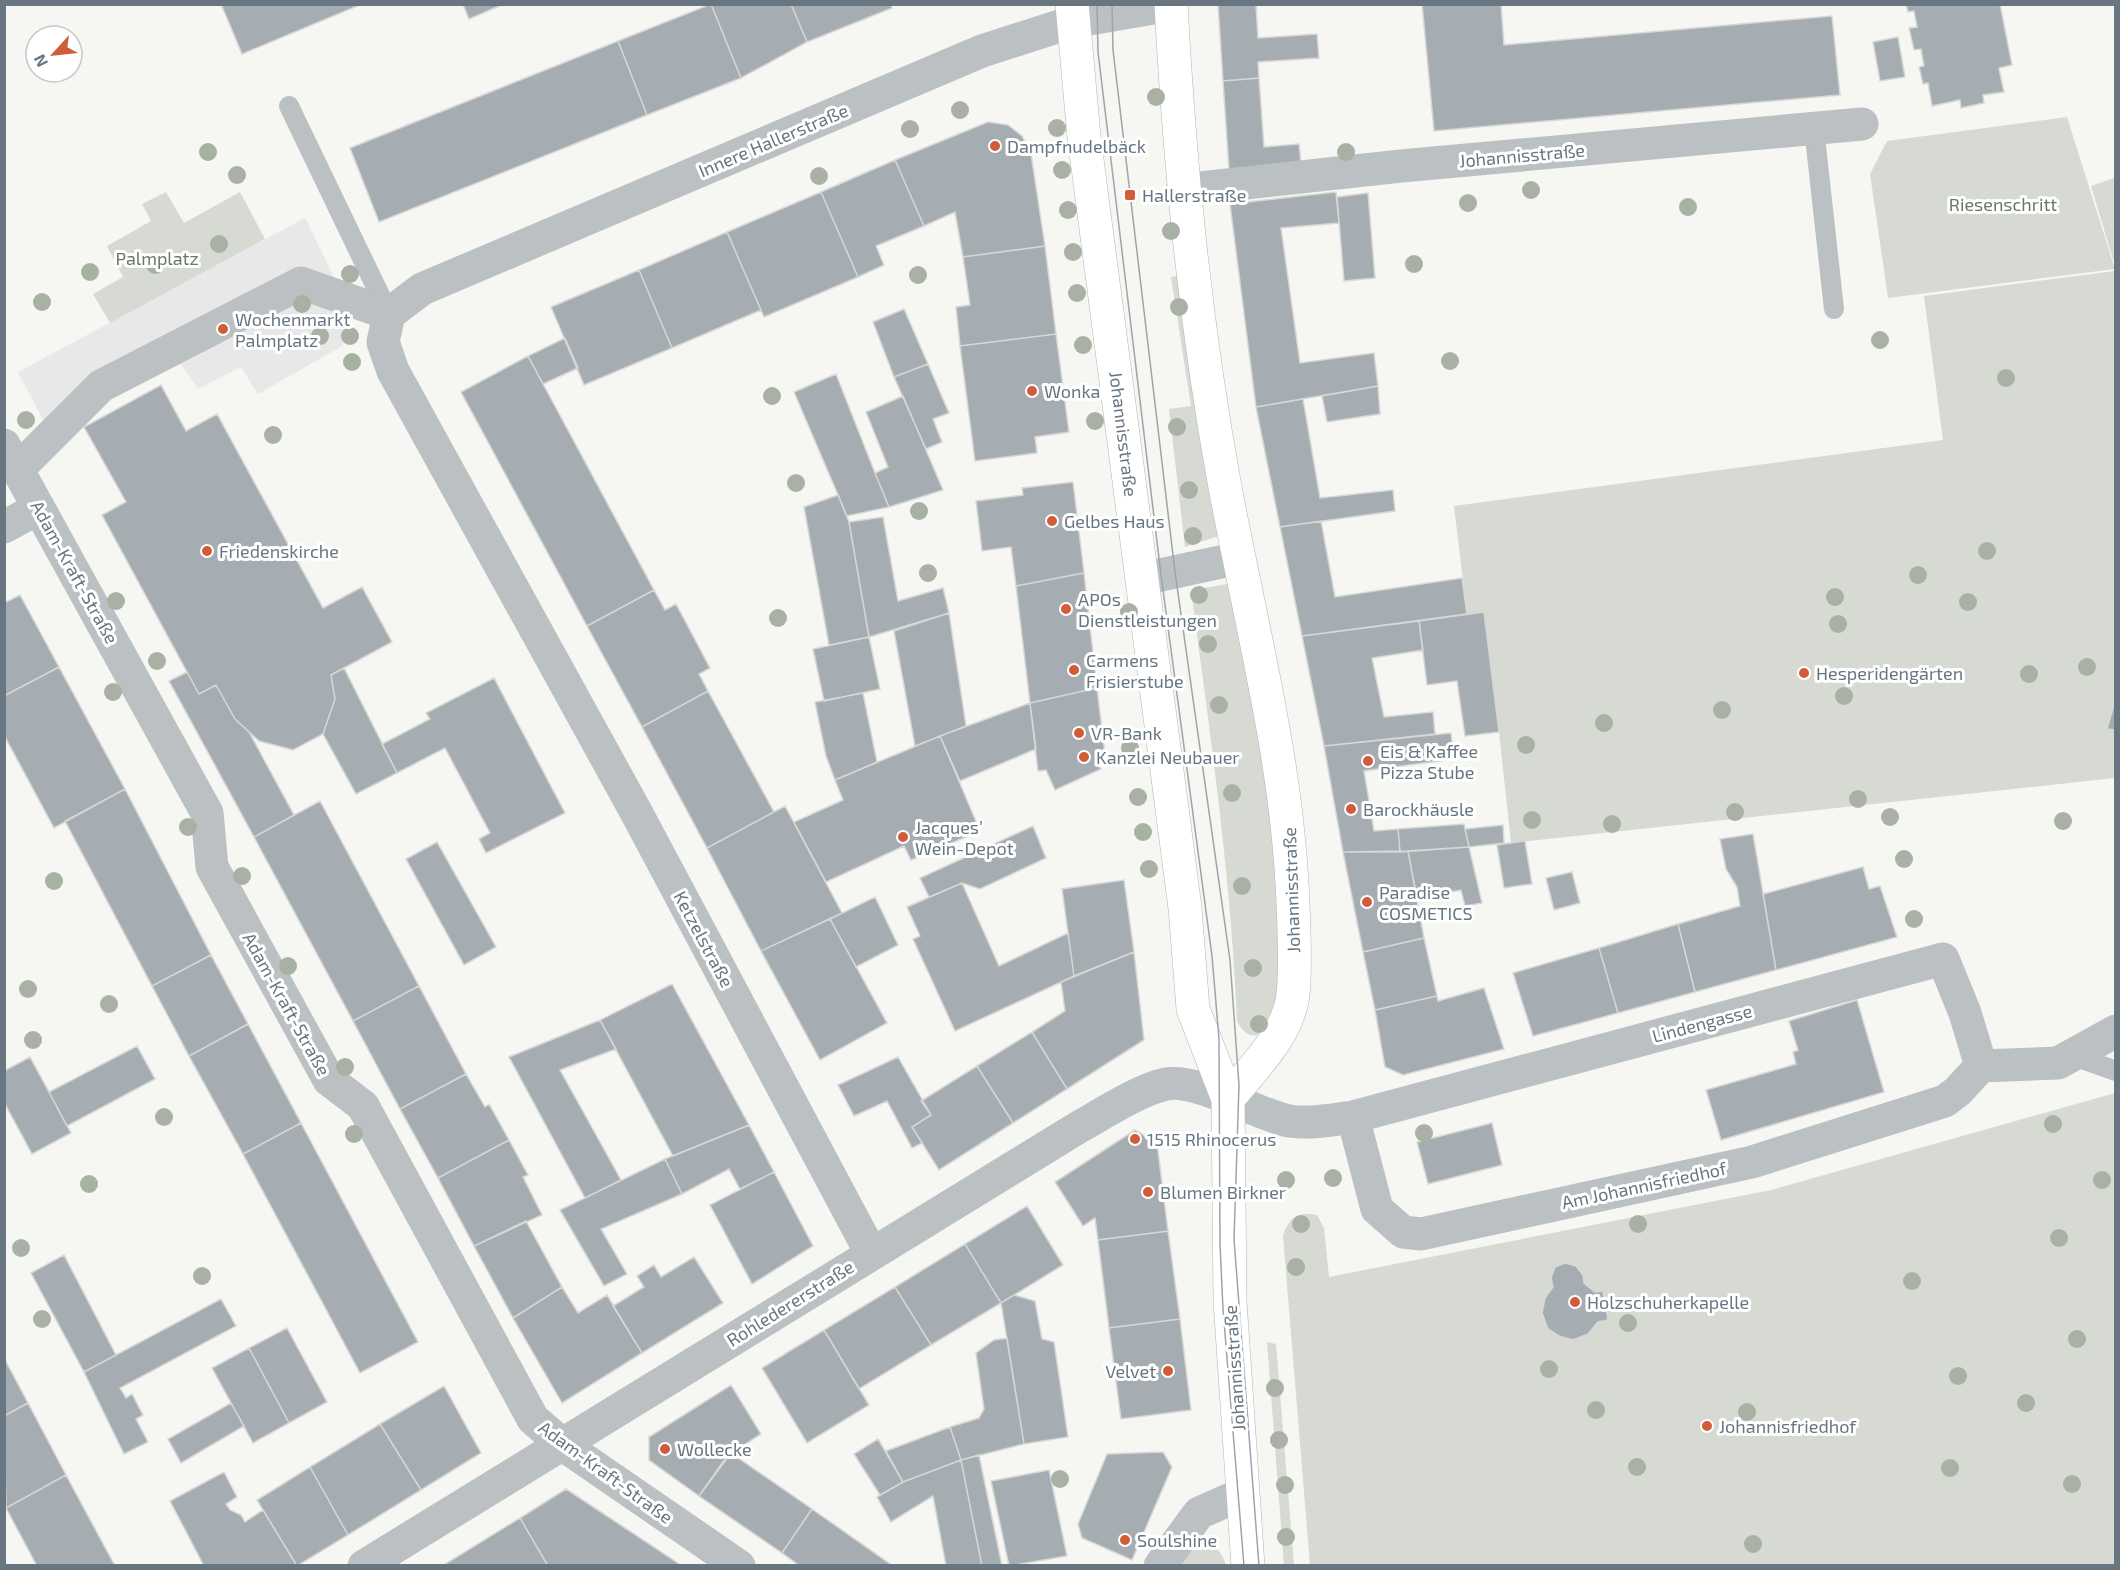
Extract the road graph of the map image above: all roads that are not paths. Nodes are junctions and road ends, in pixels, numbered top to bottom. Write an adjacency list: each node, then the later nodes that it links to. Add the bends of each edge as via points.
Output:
1 (1171, 5): 2 (street, Innere Hallerstraße); 6 (main road, Johannisstraße)
2 (1072, 13): 8 (street, Innere Hallerstraße, via 442,280 422,289); 13 (main road, Johannisstraße, via 1084,137)
3 (289, 105): 8 (lane)
4 (1862, 124): 5 (street, Johannisstraße)
5 (1814, 128): 6 (street, Johannisstraße); 7 (lane)
6 (1182, 190): 12 (main road, Johannisstraße, via 1213,419)
7 (1834, 309)
8 (389, 314): 9 (street, via 301,283 101,386); 20 (street, Ketzelstraße, via 383,342 393,371)
9 (11, 457): 10 (street, Adam-Kraft-Straße)
10 (39, 508): 11 (street); 21 (street, Adam-Kraft-Straße, via 207,813 212,867 328,1080 363,1106 532,1419)
11 (4, 527)
12 (1239, 558): 13 (street); 18 (main road, Johannisstraße, via 1290,831 1293,995 1286,1024)
13 (1142, 579): 18 (main road, Johannisstraße, via 1184,896 1193,1009)
14 (2115, 1031): 15 (street)
15 (2071, 1055): 16 (street, via 2058,1063); 17 (lane)
16 (1981, 1066): 19 (street, Lindengasse, via 1965,1013 1942,959); 19 (street, Am Johannisfriedhof, via 1945,1101 1752,1162 1421,1234 1403,1232 1377,1209)
17 (2115, 1071)
18 (1228, 1099): 19 (street, via 1288,1120 1317,1122); 20 (street, Rohledererstraße, via 1192,1087 1167,1084 1140,1095 1080,1126); 22 (main road, Johannisstraße, via 1229,1291)
19 (1353, 1117)
20 (871, 1252): 21 (street, Rohledererstraße)
21 (563, 1446): 23 (street, Rohledererstraße); 24 (street, Adam-Kraft-Straße)
22 (1242, 1494): 25 (street, via 1199,1514); 26 (main road, Johannisstraße)
23 (364, 1566)
24 (739, 1566)
25 (1160, 1566)
26 (1248, 1566)

